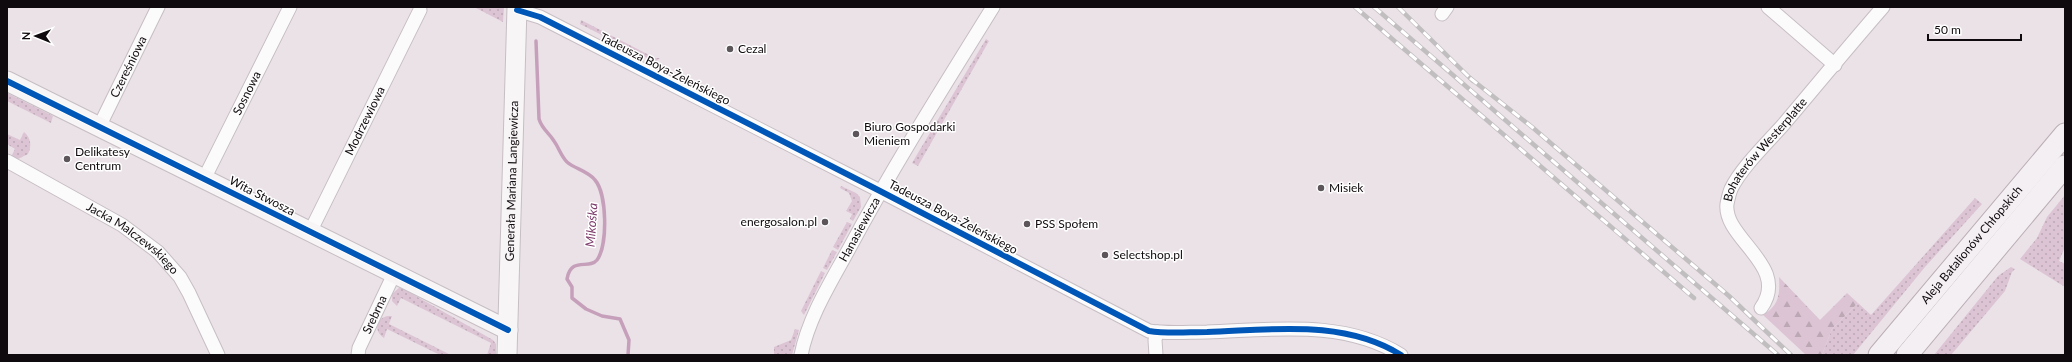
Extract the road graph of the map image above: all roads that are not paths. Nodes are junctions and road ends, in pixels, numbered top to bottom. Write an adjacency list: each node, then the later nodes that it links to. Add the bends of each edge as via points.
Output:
1 (158, 7): 10 (street, Czereśniowa)
2 (290, 7): 14 (street, Sosnowa)
3 (993, 7): 15 (street, Hanasiewicza)
4 (1768, 7): 8 (street)
5 (1883, 7): 8 (street, Bohaterów Westerplatte)
6 (517, 8): 15 (street, Tadeusza Boya-Żeleńskiego, via 540,17); 19 (street, Generała Mariana Langiewicza)
7 (420, 10): 16 (street, Modrzewiowa)
8 (1835, 65): 18 (street, Bohaterów Westerplatte, via 1739,177 1728,197 1730,218 1768,277 1767,300)
9 (7, 81): 10 (street, Wita Stwosza)
10 (99, 127): 14 (street, Wita Stwosza)
11 (2065, 134): 27 (main road, Aleja Batalionów Chłopskich)
12 (7, 161): 21 (street, Jacka Malczewskiego, via 122,225 158,252 180,277)
13 (2065, 166): 28 (main road, Aleja Batalionów Chłopskich)
14 (204, 179): 16 (street, Wita Stwosza)
15 (880, 191): 20 (street, Tadeusza Boya-Żeleńskiego, via 1139,326); 24 (street, Hanasiewicza, via 821,300)
16 (310, 232): 17 (street, Wita Stwosza)
17 (394, 274): 19 (street, Wita Stwosza); 22 (street, Srebrna)
18 (1761, 308)
19 (508, 330): 23 (street, Generała Mariana Langiewicza)
20 (1157, 332): 25 (street); 26 (street, Tadeusza Boya-Żeleńskiego, via 1319,329 1365,338)
21 (218, 355)
22 (358, 355)
23 (507, 355)
24 (801, 355)
25 (1156, 355)
26 (1401, 355)
27 (1879, 355)
28 (1907, 355)

